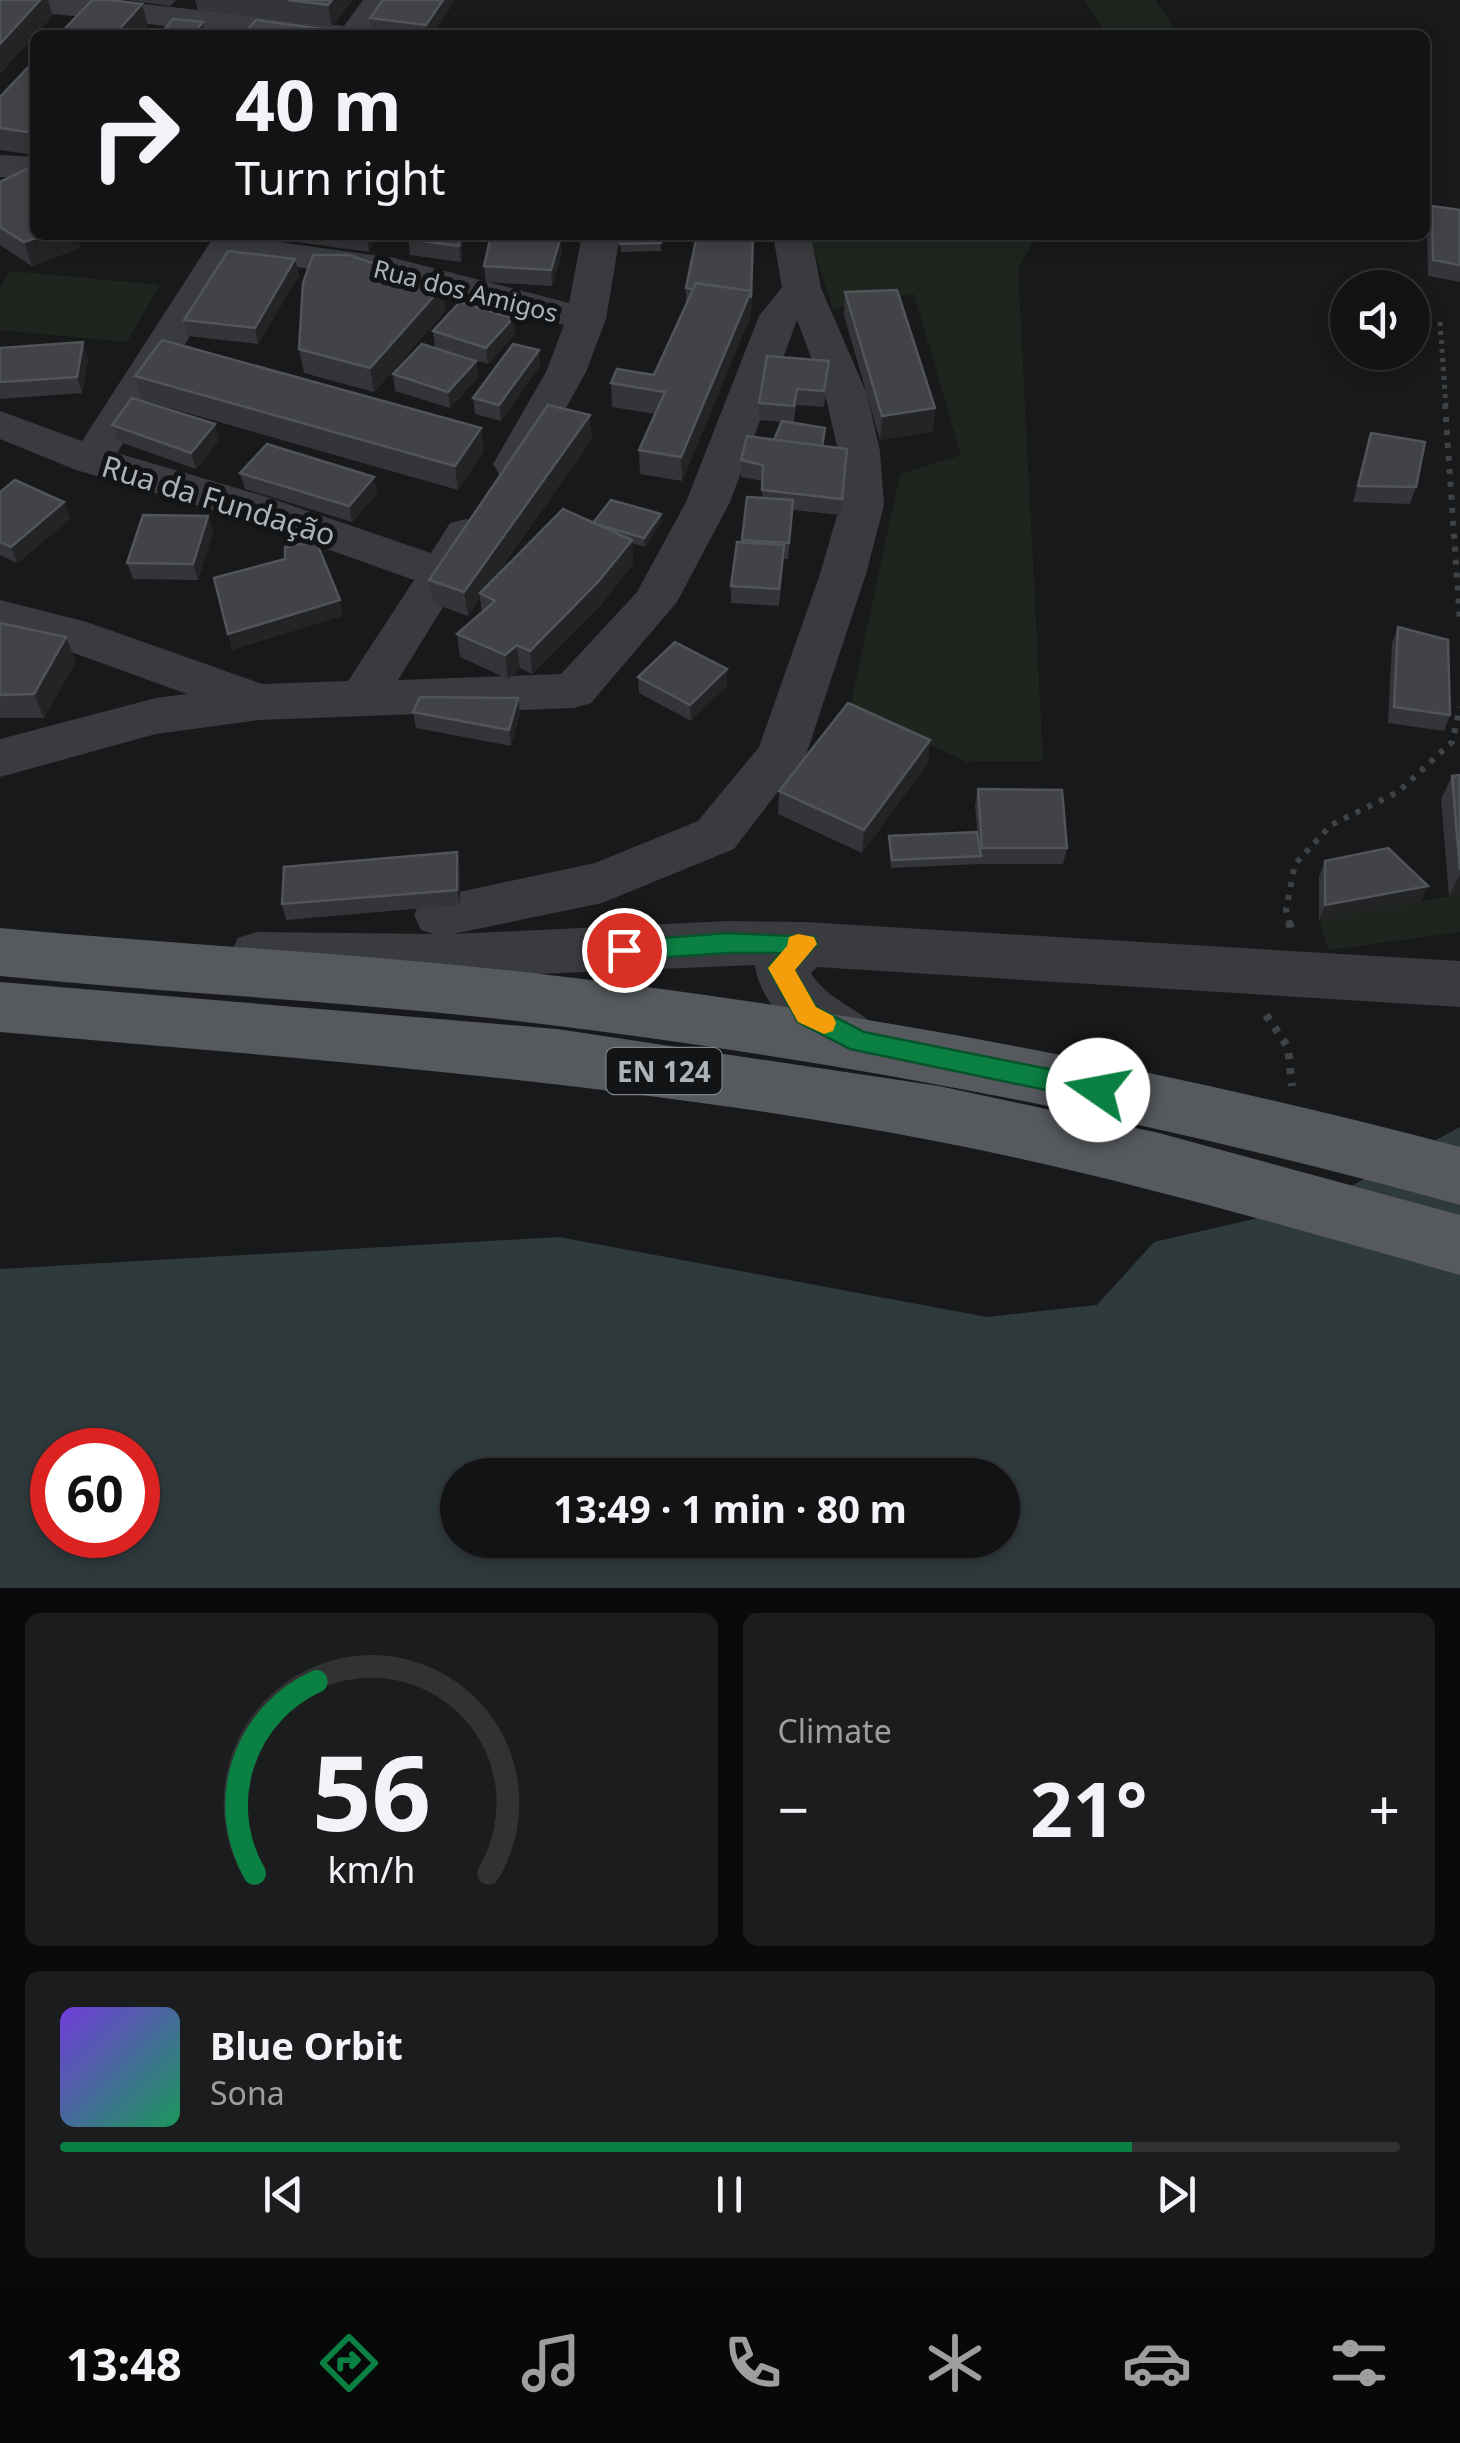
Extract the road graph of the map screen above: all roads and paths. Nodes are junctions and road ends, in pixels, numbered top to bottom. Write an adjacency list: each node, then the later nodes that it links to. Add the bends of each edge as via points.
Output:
1 (17, 0): 3 (street)
2 (378, 0): 5 (street)
3 (171, 17): 4 (street)
4 (293, 30)
5 (357, 30)
6 (0, 166): 7 (street)
7 (30, 168)
8 (231, 240): 12 (street, Rua dos Amigos, via 394,270); 15 (street, via 184,350)
9 (600, 240): 12 (street)
10 (793, 240): 11 (street)
11 (802, 288): 20 (street, via 779,316 708,502 654,602 574,691); 24 (street, via 846,394 862,506 781,755 716,835 602,882)
12 (586, 320): 17 (street, via 566,372 509,438 491,499)
13 (1440, 322): 16 (path)
14 (0, 424): 15 (street, Rua da Fundação)
15 (91, 460): 17 (street, Rua da Fundação)
16 (1458, 571): 19 (path)
17 (440, 572): 20 (street)
18 (0, 616): 21 (street, via 71,634)
19 (1460, 622)
20 (362, 699): 21 (street)
21 (260, 702): 23 (street, via 156,716)
22 (1460, 708): 28 (path, via 1452,742 1398,792 1331,825 1295,864 1286,910)
23 (0, 758)
24 (440, 915)
25 (805, 944): 26 (street, via 422,958 318,953); 27 (street); 30 (street, via 781,968 794,995 807,1014)
26 (9, 972): 30 (main road, EN 124, via 538,999); 33 (main road, EN 124, via 939,1114 1159,1162)
27 (1238, 972): 28 (street); 31 (path, via 1288,1048)
28 (1303, 976): 29 (street)
29 (1460, 984)
30 (859, 1042): 32 (main road, EN 124, via 1361,1148)
31 (1292, 1092)
32 (1460, 1176)
33 (1460, 1245)

